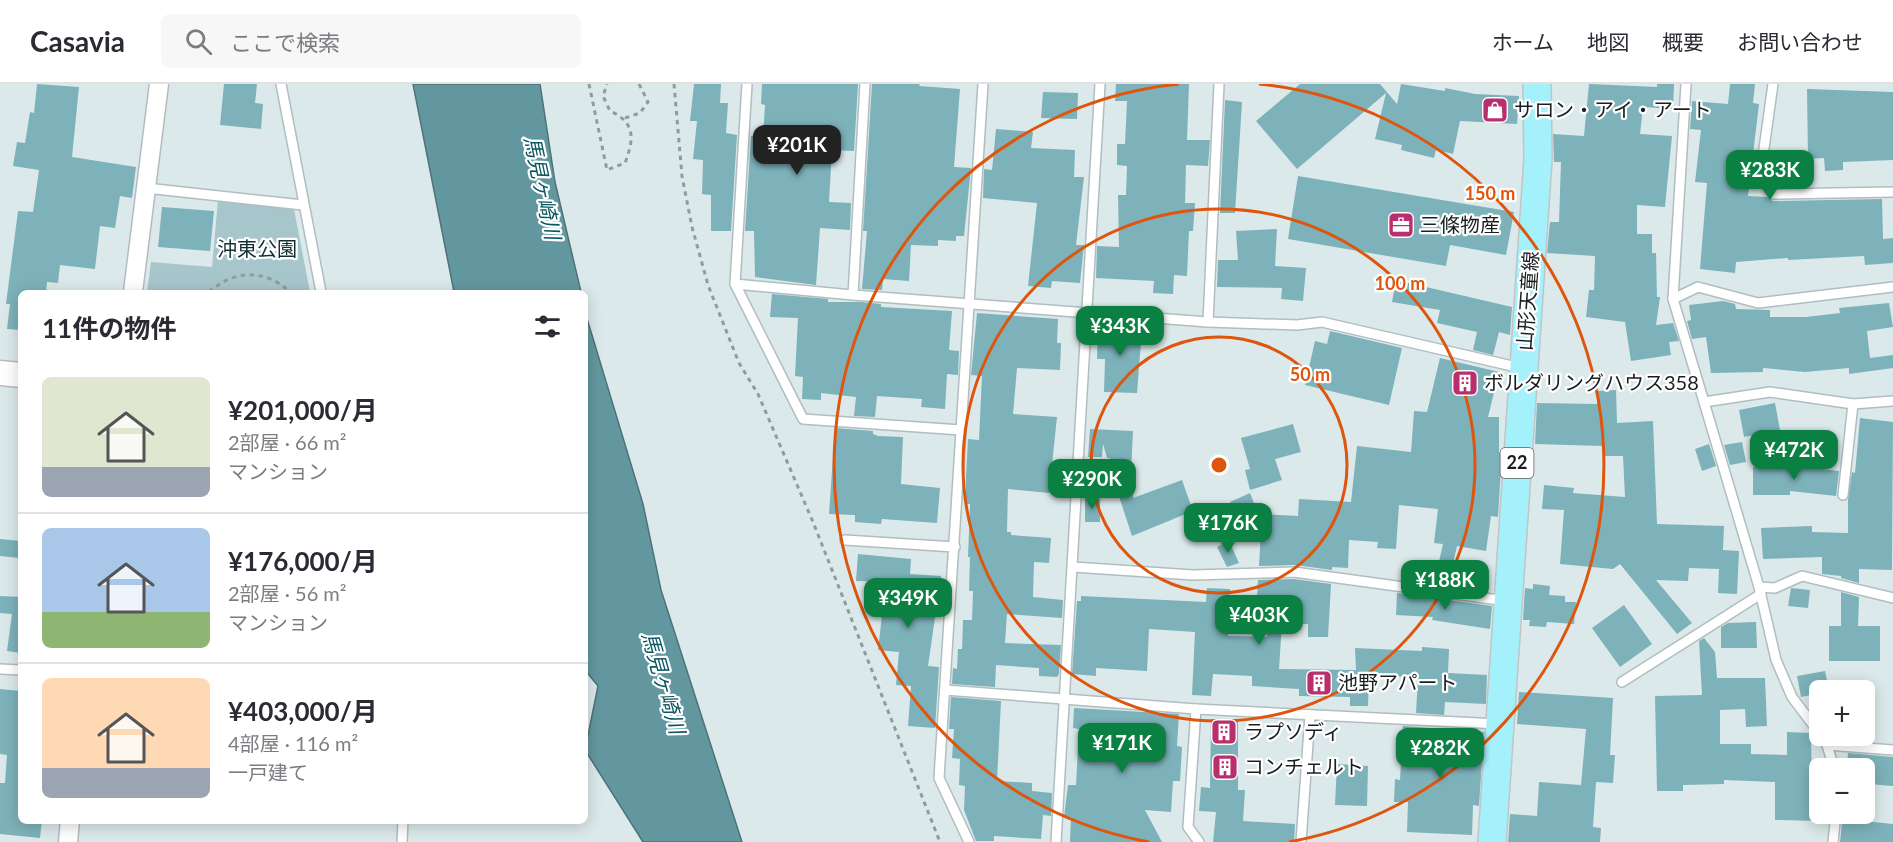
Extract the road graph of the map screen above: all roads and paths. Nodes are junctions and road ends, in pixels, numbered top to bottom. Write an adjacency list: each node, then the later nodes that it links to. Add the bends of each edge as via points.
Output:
1 (159, 84): 16 (street)
2 (281, 84): 18 (lane)
3 (589, 84): 15 (path, via 607,170 625,164 630,148 630,129)
4 (607, 84): 15 (path, via 603,96 610,111)
5 (639, 84): 15 (path, via 648,102 640,113)
6 (674, 84): 60 (path, via 682,176 708,285 739,363 759,394 813,522)
7 (747, 84): 19 (lane)
8 (865, 84): 25 (lane)
9 (982, 84): 27 (lane)
10 (1100, 84): 28 (lane)
11 (1219, 84): 29 (lane)
12 (1537, 84): 30 (main road, 山形天童線 / 22, via 1538,159)
13 (1686, 84): 26 (lane)
14 (1773, 84): 17 (lane, via 1760,177 1773,194)
15 (625, 118)
16 (146, 188): 18 (lane); 21 (street)
17 (1893, 192)
18 (303, 205): 24 (lane)
19 (735, 284): 25 (lane); 36 (lane, via 803,419)
20 (1893, 287): 26 (lane, via 1758,303 1698,287)
21 (133, 290)
22 (212, 290): 23 (path, via 224,280 249,275)
23 (286, 290)
24 (321, 290)
25 (853, 295): 27 (lane)
26 (1674, 299): 34 (lane)
27 (968, 305): 28 (lane); 36 (lane)
28 (1087, 314): 29 (lane); 40 (lane)
29 (1208, 321): 30 (lane, via 1297,325 1322,322)
30 (1523, 369): 43 (main road, 山形天童線 / 22)
31 (0, 373): 32 (street)
32 (18, 375)
33 (1893, 401): 35 (lane)
34 (1704, 402): 35 (lane, via 1770,392); 41 (lane)
35 (1853, 404): 37 (lane)
36 (961, 430): 39 (lane)
37 (1843, 495)
38 (846, 540): 39 (lane)
39 (955, 547): 47 (lane)
40 (1073, 567): 43 (lane, via 1193,575 1294,572); 48 (lane)
41 (1760, 590): 42 (lane, via 1802,576); 46 (lane); 51 (lane, via 1776,660 1788,688)
42 (1893, 597)
43 (1509, 601): 52 (main road, 山形天童線 / 22)
44 (0, 669): 45 (lane)
45 (18, 670)
46 (1623, 682)
47 (945, 690): 48 (lane); 61 (lane, via 939,778)
48 (1065, 700): 49 (lane); 62 (lane)
49 (1196, 709): 50 (lane); 63 (lane, via 1188,827)
50 (1310, 715): 52 (lane); 64 (lane)
51 (1809, 718)
52 (1501, 724): 65 (main road, 山形天童線 / 22)
53 (1840, 746): 54 (lane)
54 (1893, 750)
55 (70, 824): 58 (street)
56 (403, 824): 59 (lane)
57 (1835, 824): 66 (lane)
58 (68, 842)
59 (402, 842)
60 (940, 842)
61 (969, 842)
62 (1056, 842)
63 (1199, 842)
64 (1301, 842)
65 (1492, 842)
66 (1833, 842)

